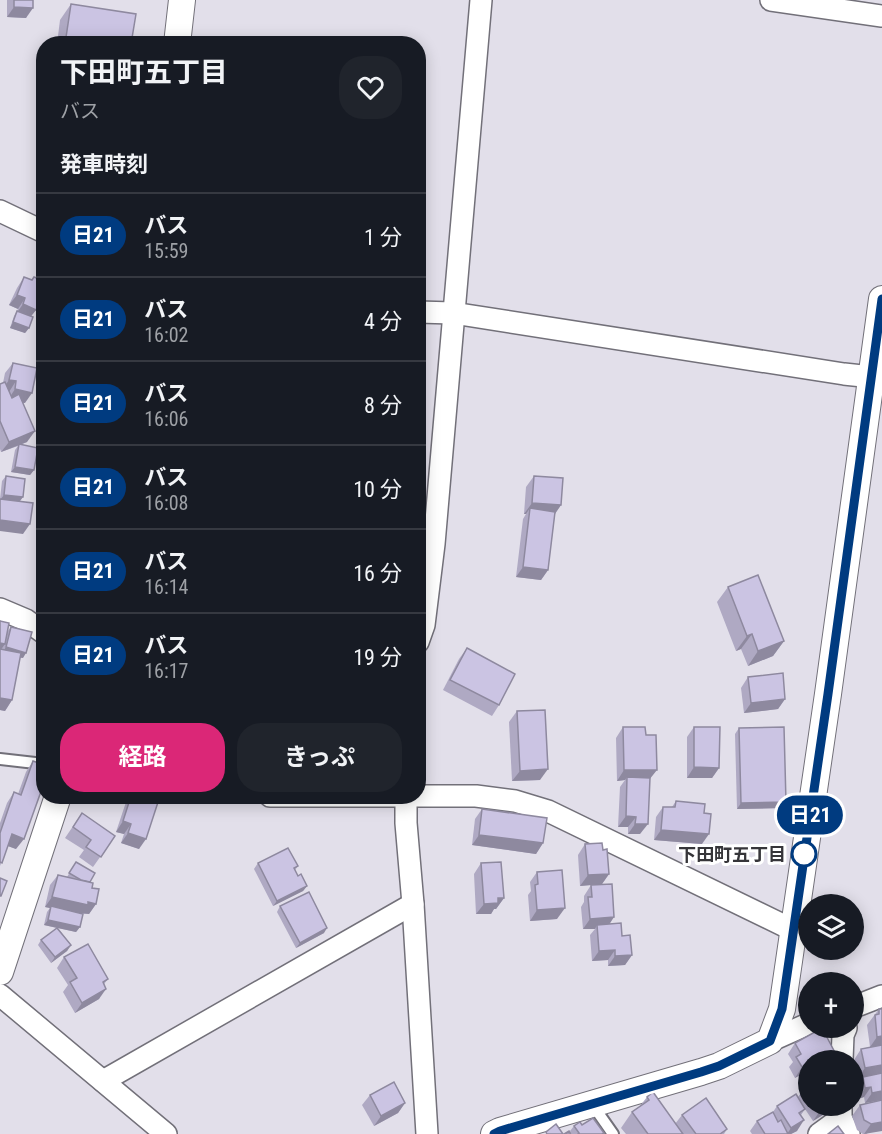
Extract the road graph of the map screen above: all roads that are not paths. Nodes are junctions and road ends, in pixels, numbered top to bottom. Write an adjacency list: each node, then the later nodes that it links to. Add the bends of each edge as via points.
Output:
1 (182, 0): 5 (street)
2 (481, 0): 10 (street)
3 (771, 0): 4 (street)
4 (882, 16)
5 (178, 36)
6 (0, 211): 7 (street)
7 (36, 228)
8 (882, 299): 11 (street)
9 (426, 312): 10 (street)
10 (453, 313): 11 (street); 12 (street)
11 (877, 377): 21 (street)
12 (426, 543)
13 (0, 609): 14 (street)
14 (36, 627)
15 (0, 759): 16 (lane)
16 (36, 763)
17 (426, 796): 21 (street, via 476,796 515,801 548,811)
18 (55, 804): 22 (street)
19 (406, 804): 20 (street)
20 (413, 904): 28 (street); 32 (street)
21 (793, 930): 27 (street, via 782,1009)
22 (0, 972)
23 (0, 994): 28 (street)
24 (882, 996): 25 (street)
25 (864, 1004)
26 (798, 1028): 27 (street)
27 (770, 1041): 29 (street, via 719,1066)
28 (103, 1081): 31 (street)
29 (592, 1104): 33 (street); 34 (lane)
30 (844, 1119): 35 (street)
31 (165, 1134)
32 (427, 1134)
33 (494, 1134)
34 (614, 1134)
35 (819, 1134)

